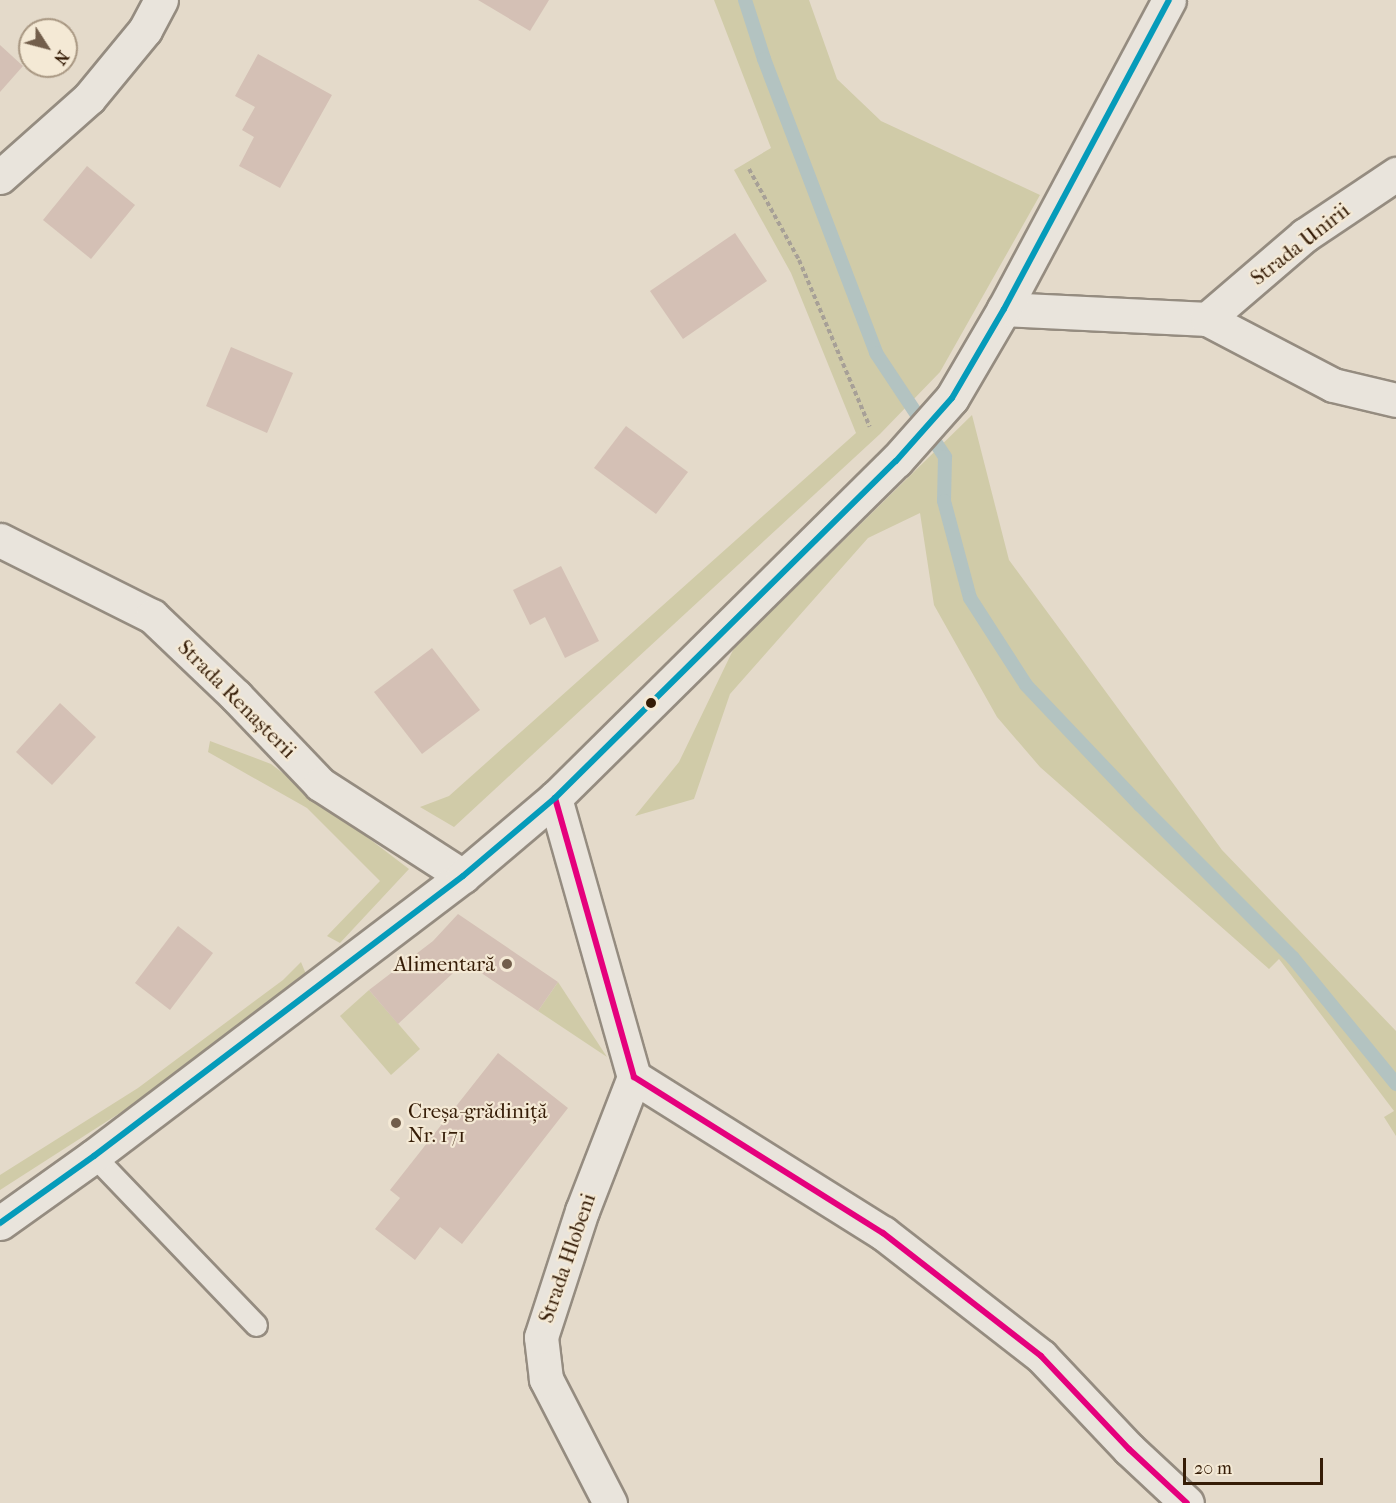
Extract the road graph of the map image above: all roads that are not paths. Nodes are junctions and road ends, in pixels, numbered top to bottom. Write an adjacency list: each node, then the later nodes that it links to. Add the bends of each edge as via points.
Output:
1 (161, 0): 4 (street, via 145,30 89,98)
2 (1169, 0): 5 (street)
3 (1396, 174): 6 (street, Strada Unirii, via 1305,235)
4 (0, 177)
5 (1004, 309): 6 (street); 9 (street, via 952,398 892,465)
6 (1207, 320): 7 (street, via 1333,385)
7 (1396, 400)
8 (0, 540): 10 (street, Strada Renașterii, via 152,616 320,784)
9 (555, 798): 10 (street); 11 (street)
10 (463, 876): 12 (street)
11 (634, 1077): 15 (street, Strada Hlobeni, via 582,1211 541,1337 546,1379); 16 (street, via 892,1239 1041,1356)
12 (94, 1156): 13 (street); 14 (lane)
13 (0, 1223)
14 (256, 1325)
15 (610, 1503)
16 (1186, 1503)

